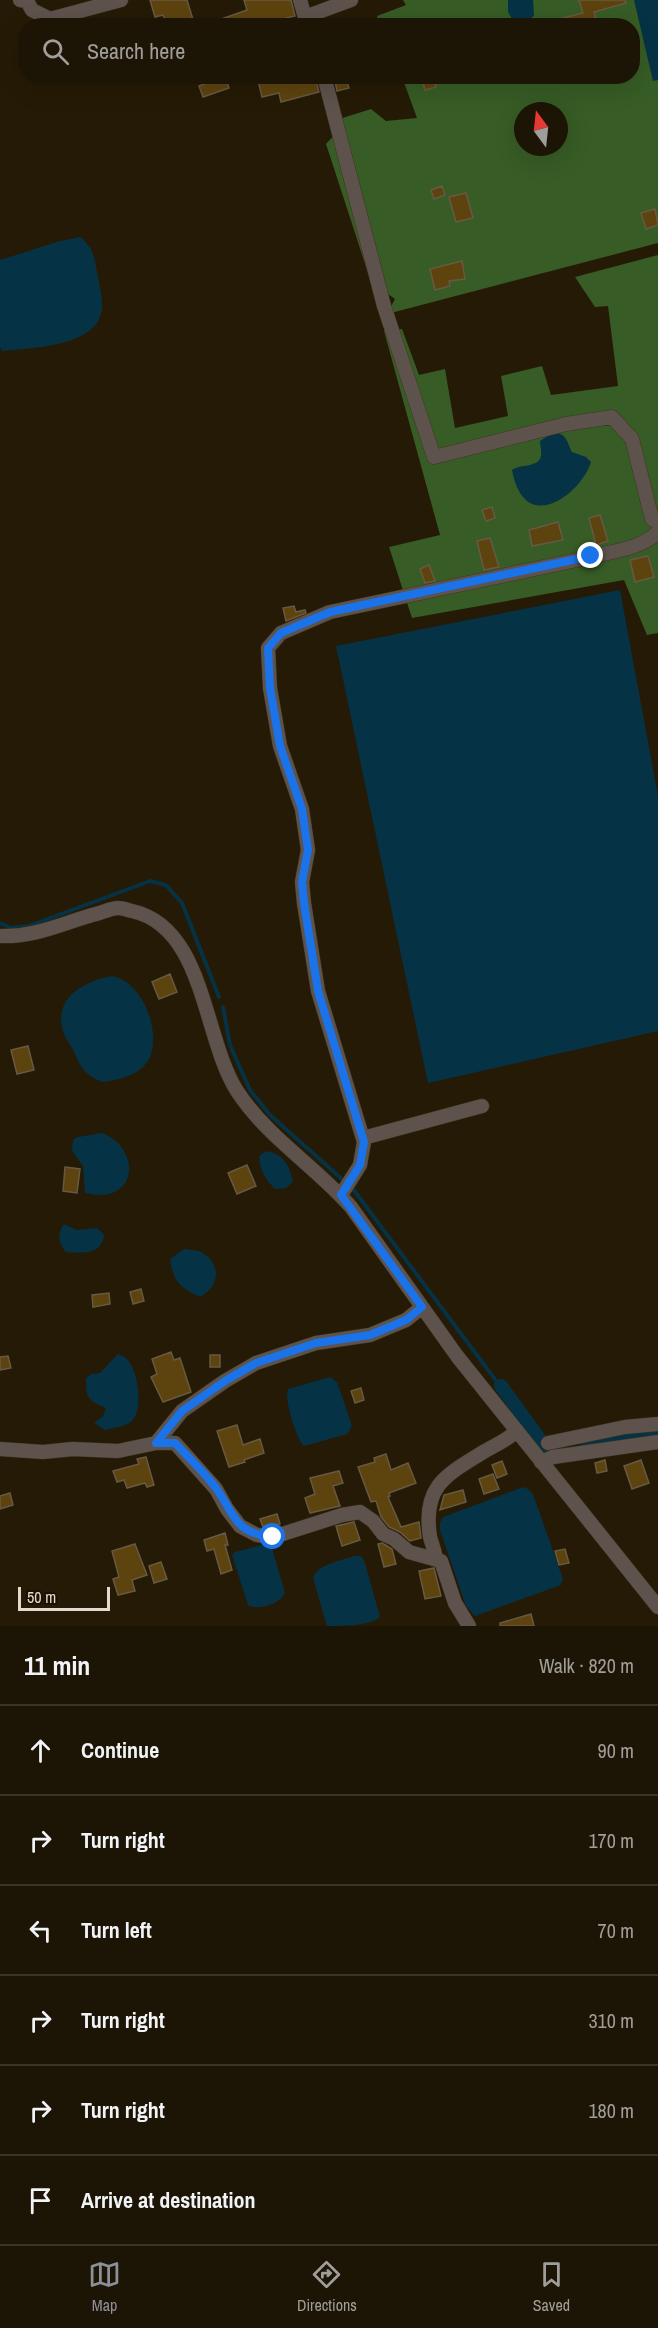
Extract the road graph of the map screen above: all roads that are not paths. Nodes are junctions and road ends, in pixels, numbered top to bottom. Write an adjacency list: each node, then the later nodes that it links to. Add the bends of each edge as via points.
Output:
1 (25, 0): 5 (street, via 32,10)
2 (121, 0): 6 (street)
3 (300, 0): 7 (street)
4 (351, 0): 8 (street)
5 (48, 18)
6 (54, 18)
7 (306, 18)
8 (313, 18)
9 (326, 84): 10 (street, via 384,306 434,457 566,424 612,417 632,439 652,519)
10 (658, 523)
11 (658, 532): 14 (street, via 632,546 571,561 330,612 281,633 268,648 280,746 302,809 308,850 302,882 318,991)
12 (0, 936): 15 (street, via 21,937 118,908 147,914 168,930 193,972 226,1070 237,1091 260,1121)
13 (482, 1106): 14 (street)
14 (363, 1138): 15 (street, via 360,1165)
15 (341, 1195): 16 (street)
16 (422, 1307): 18 (street); 20 (street, via 406,1320 370,1335 316,1343 256,1363 182,1411)
17 (658, 1424): 21 (street)
18 (516, 1431): 23 (street); 24 (street, via 455,1470 434,1489 429,1517)
19 (658, 1442): 23 (street)
20 (156, 1443): 22 (street, via 118,1450); 24 (street, via 175,1443 216,1489 240,1526 257,1535 273,1537 360,1512 409,1552)
21 (548, 1443)
22 (0, 1449)
23 (541, 1462): 25 (street)
24 (436, 1559): 26 (street, via 448,1575 454,1603)
25 (658, 1607)
26 (469, 1626)

